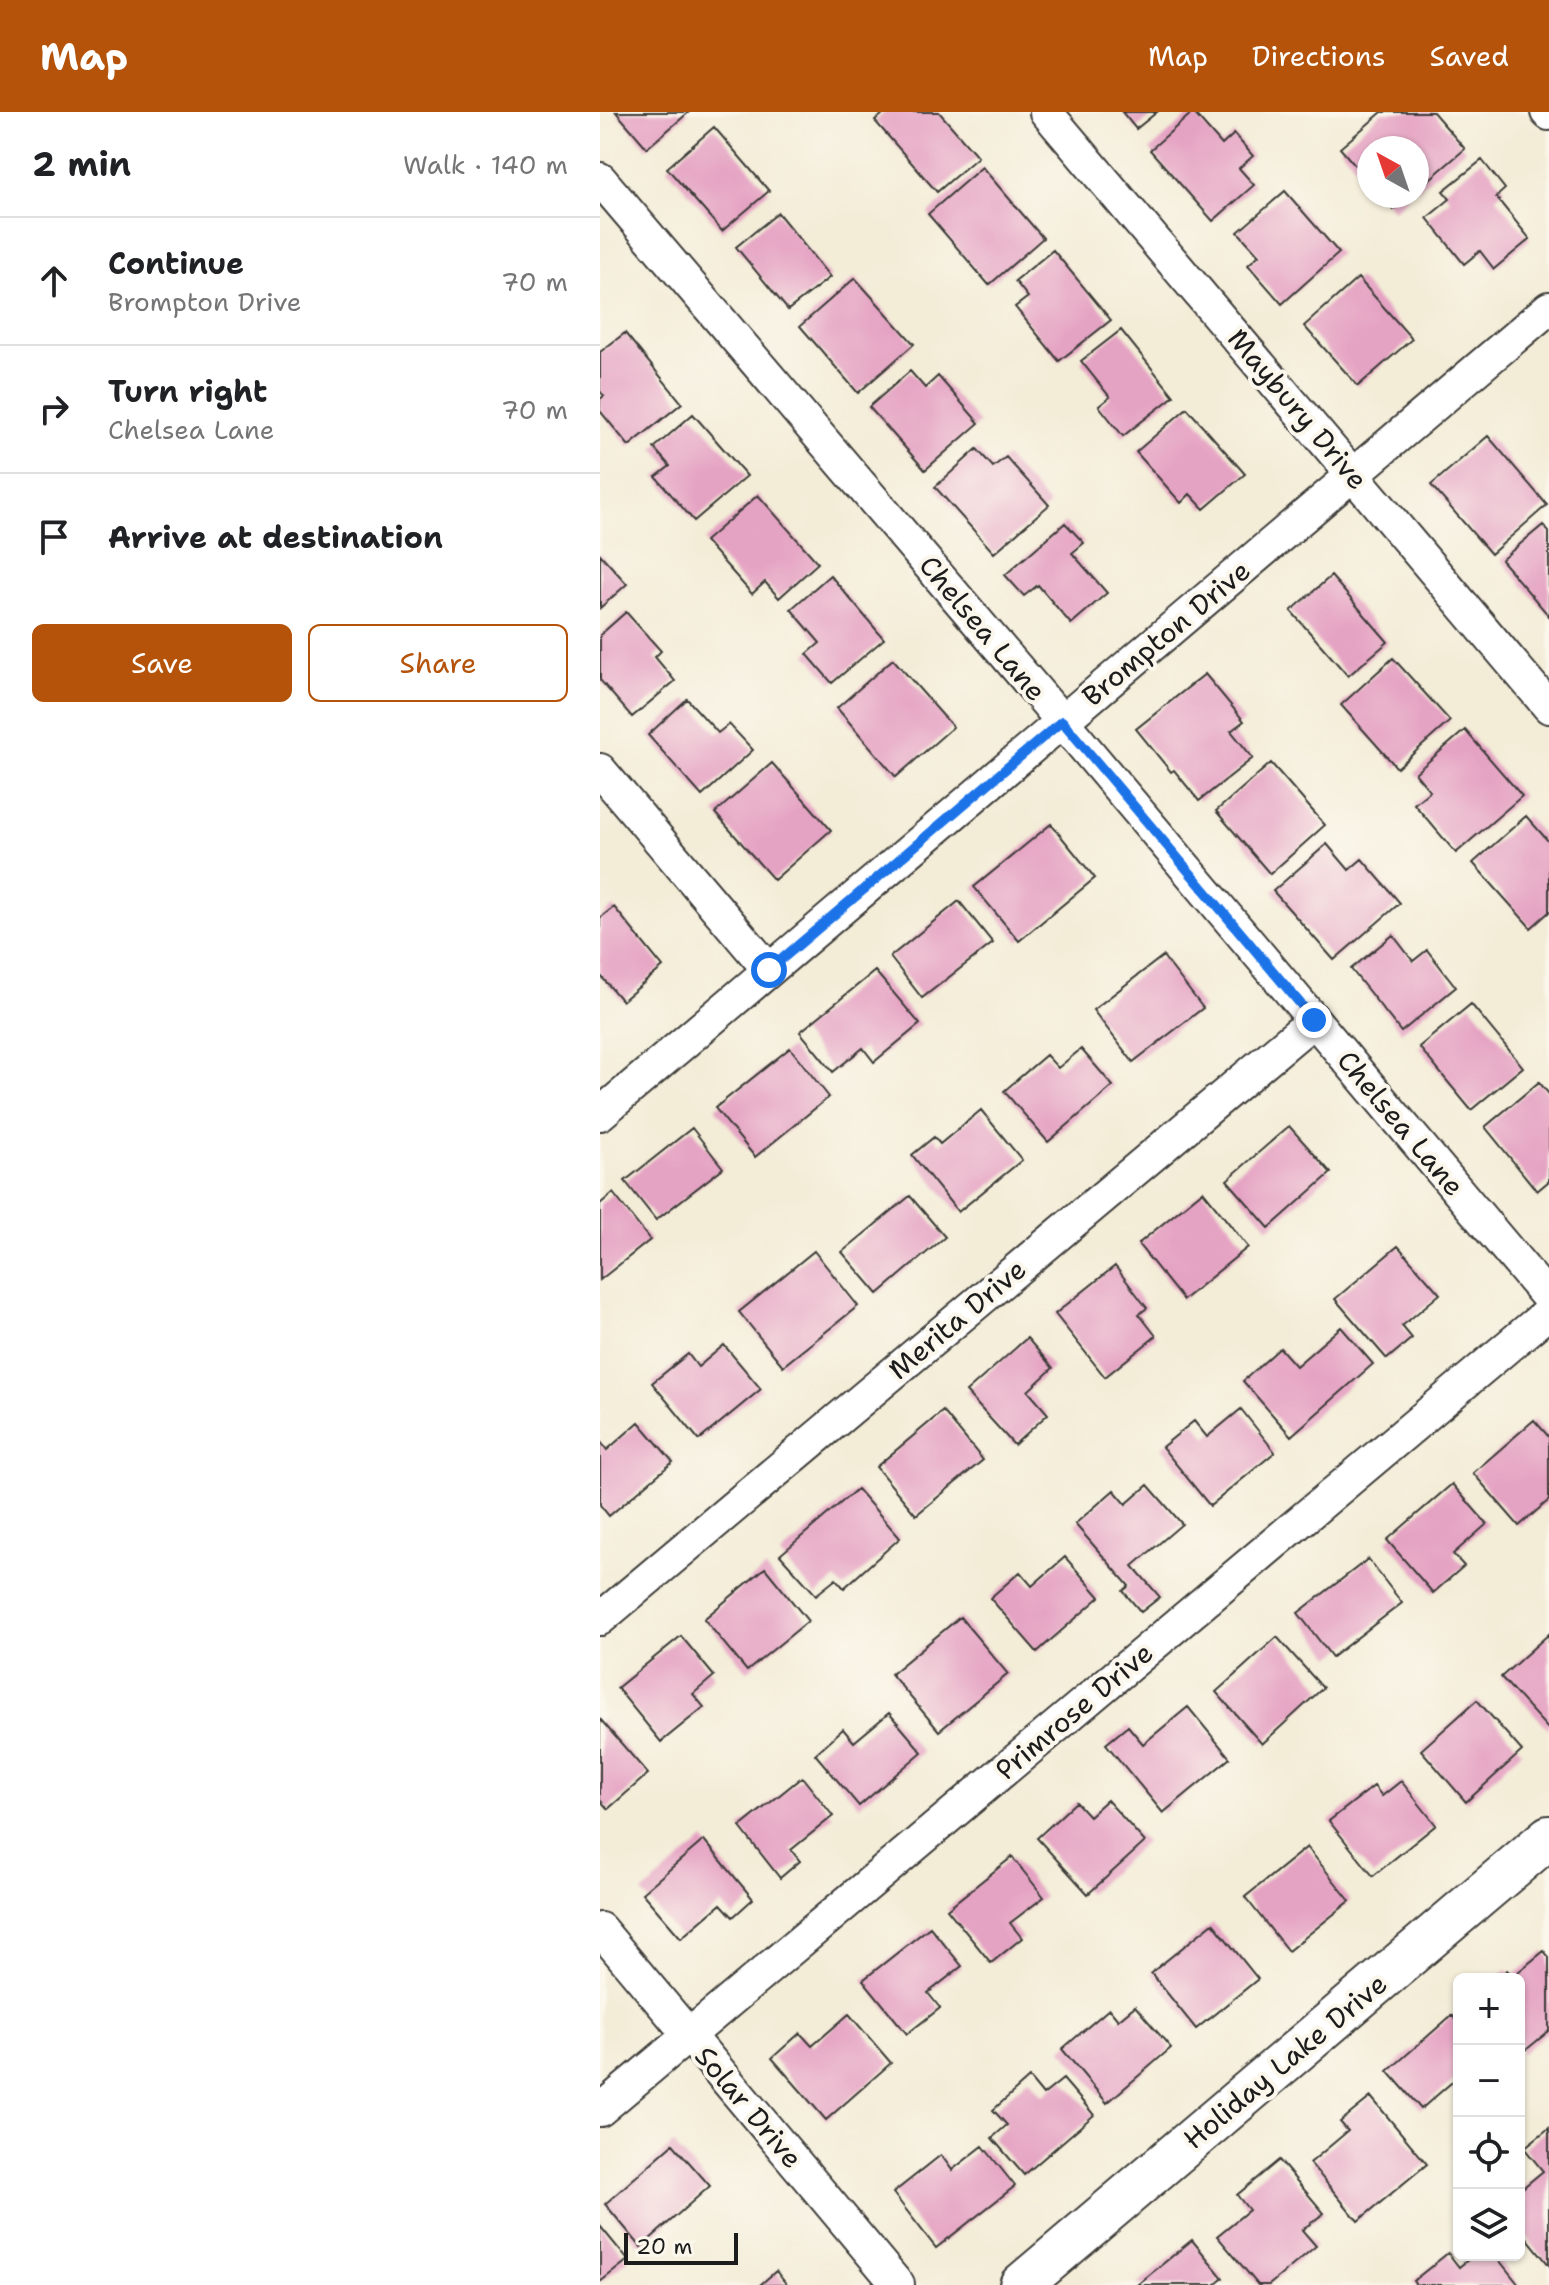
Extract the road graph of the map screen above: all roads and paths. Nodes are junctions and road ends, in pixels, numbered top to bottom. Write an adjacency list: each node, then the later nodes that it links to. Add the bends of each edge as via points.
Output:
1 (1046, 112): 4 (street, Maybury Drive)
2 (600, 179): 6 (street, Chelsea Lane)
3 (1549, 308): 4 (street, Brompton Drive)
4 (1353, 475): 5 (street, Maybury Drive); 6 (street, Brompton Drive)
5 (1549, 707)
6 (1062, 721): 8 (street, Brompton Drive); 9 (street, Chelsea Lane)
7 (600, 770): 8 (street)
8 (769, 970): 10 (street, Brompton Drive)
9 (1314, 1020): 11 (street, Chelsea Lane); 13 (street, Merita Drive)
10 (600, 1114)
11 (1549, 1299)
12 (1549, 1312): 16 (street, Primrose Drive)
13 (600, 1619)
14 (1549, 1837): 19 (street, Holiday Lake Drive)
15 (600, 1929): 16 (street, Solar Drive)
16 (689, 2034): 17 (street, Primrose Drive); 18 (street, Solar Drive)
17 (600, 2110)
18 (898, 2285)
19 (1021, 2285)

